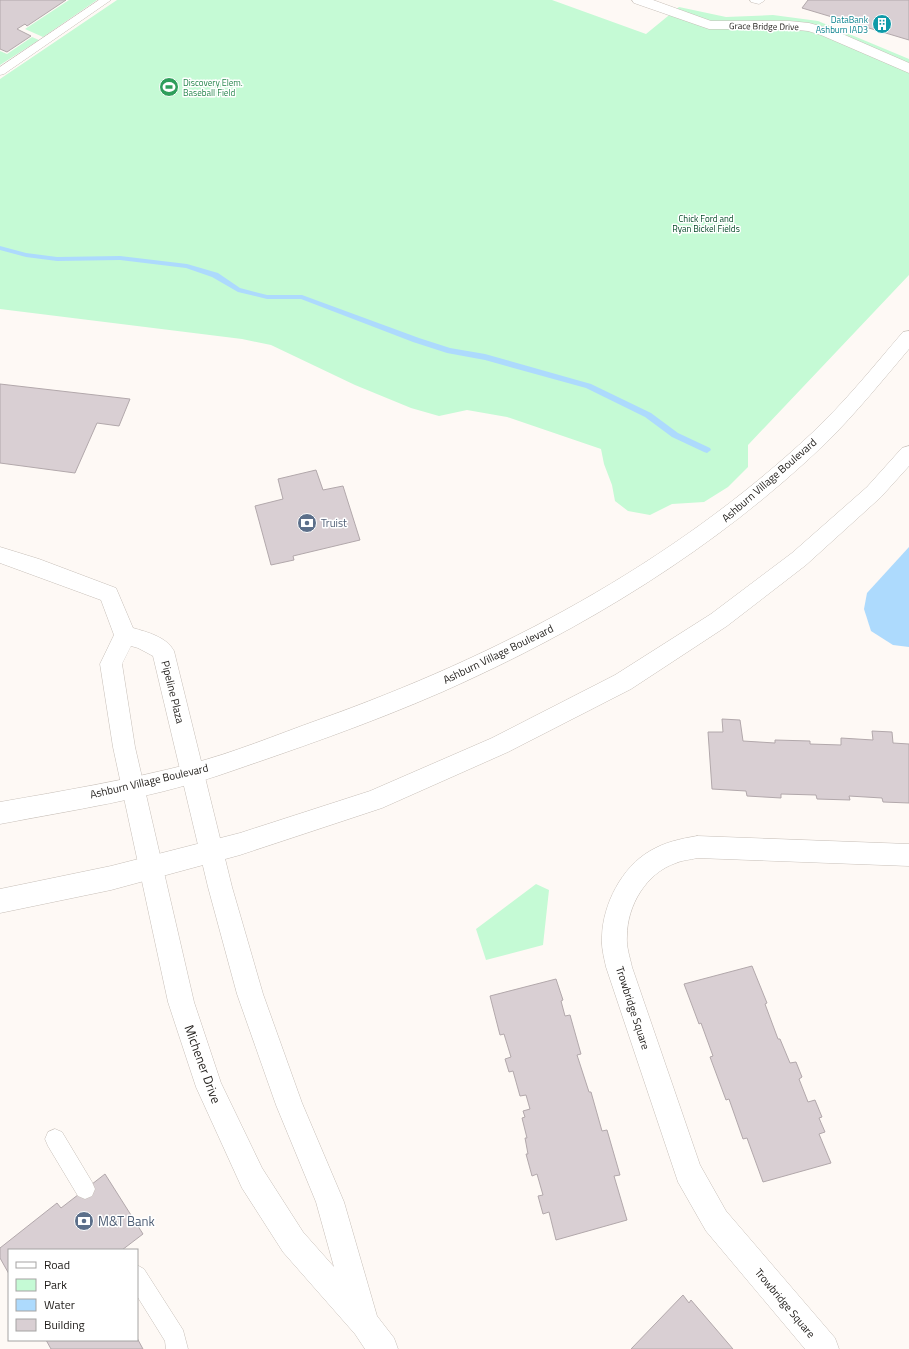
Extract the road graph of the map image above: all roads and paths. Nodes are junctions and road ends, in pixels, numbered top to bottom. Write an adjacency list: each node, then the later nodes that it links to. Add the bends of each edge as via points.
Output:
1 (106, 0): 4 (lane)
2 (638, 0): 3 (street, Grace Bridge Drive, via 709,25 809,27)
3 (909, 68)
4 (0, 72)
5 (909, 337): 9 (street, Ashburn Village Boulevard, via 844,412 807,450 757,493 709,531 577,615 491,660 382,707)
6 (909, 453): 12 (street, via 874,492 800,559 719,620 623,682 500,745 374,800)
7 (0, 555): 8 (street, via 109,594)
8 (125, 635): 9 (street, Pipeline Plaza, via 144,640 162,651); 10 (street, via 111,664)
9 (192, 774): 10 (street, Ashburn Village Boulevard); 12 (street, Michener Drive)
10 (132, 787): 11 (street, Ashburn Village Boulevard); 14 (street, Michener Drive)
11 (0, 813)
12 (211, 851): 14 (street); 19 (street, Michener Drive, via 250,994 289,1105 330,1202)
13 (909, 855): 22 (street, Trowbridge Square, via 697,846 670,854 648,866 630,885 618,910 614,937 619,967 688,1172 716,1221)
14 (151, 867): 15 (street); 19 (street, Michener Drive, via 181,1002 208,1087 252,1178 294,1242)
15 (0, 901)
16 (55, 1140): 17 (lane)
17 (85, 1189)
18 (138, 1278): 20 (lane, via 175,1338)
19 (365, 1324): 21 (street, Michener Drive)
20 (177, 1349)
21 (383, 1349)
22 (824, 1349)

